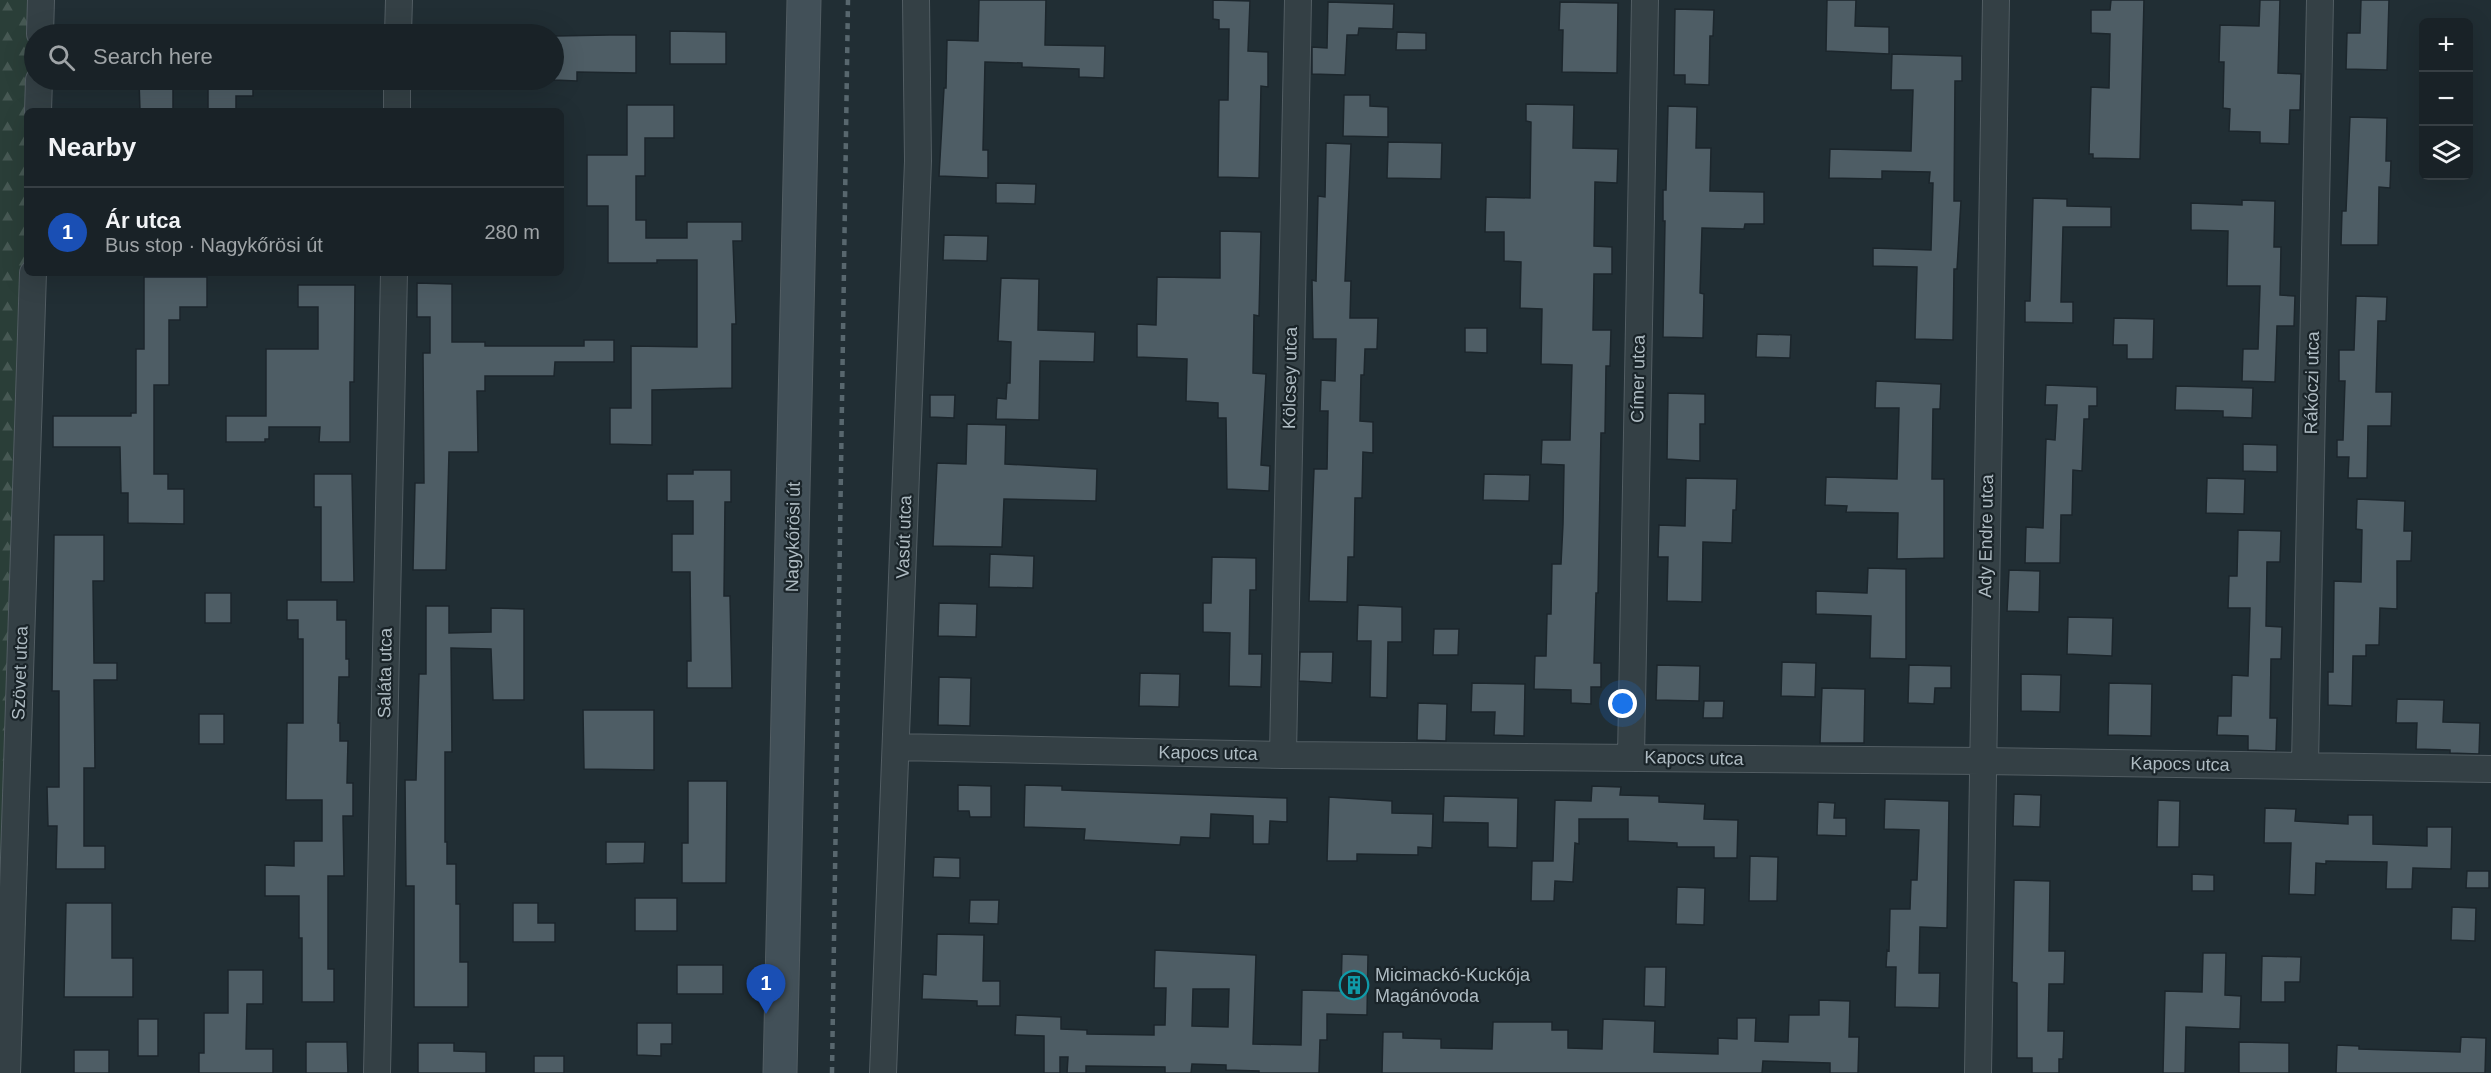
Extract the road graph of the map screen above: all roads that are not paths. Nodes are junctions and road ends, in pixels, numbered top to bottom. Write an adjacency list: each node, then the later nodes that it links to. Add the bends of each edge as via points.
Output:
1 (41, 0): 9 (street)
2 (399, 0): 10 (street)
3 (804, 0): 25 (main road, Nagykőrösi út)
4 (916, 0): 17 (street, Vasút utca, via 918,161)
5 (1298, 0): 18 (street, Kölcsey utca)
6 (1644, 0): 19 (street, Címer utca)
7 (1996, 0): 20 (street, Ady Endre utca)
8 (2319, 0): 21 (street, Rákóczi utca)
9 (40, 24)
10 (398, 24)
11 (39, 90): 13 (street)
12 (398, 90): 14 (street)
13 (38, 108)
14 (397, 108)
15 (33, 276): 23 (street, Szövet utca)
16 (393, 276): 24 (street, Saláta utca)
17 (896, 747): 18 (street, Kapocs utca); 26 (street, Vasút utca)
18 (1283, 755): 19 (street, Kapocs utca)
19 (1630, 757): 20 (street, Kapocs utca)
20 (1982, 761): 21 (street, Kapocs utca); 27 (street, Ady Endre utca)
21 (2305, 765): 22 (street, Kapocs utca)
22 (2491, 769)
23 (7, 1073)
24 (377, 1073)
25 (780, 1073)
26 (883, 1073)
27 (1978, 1073)

